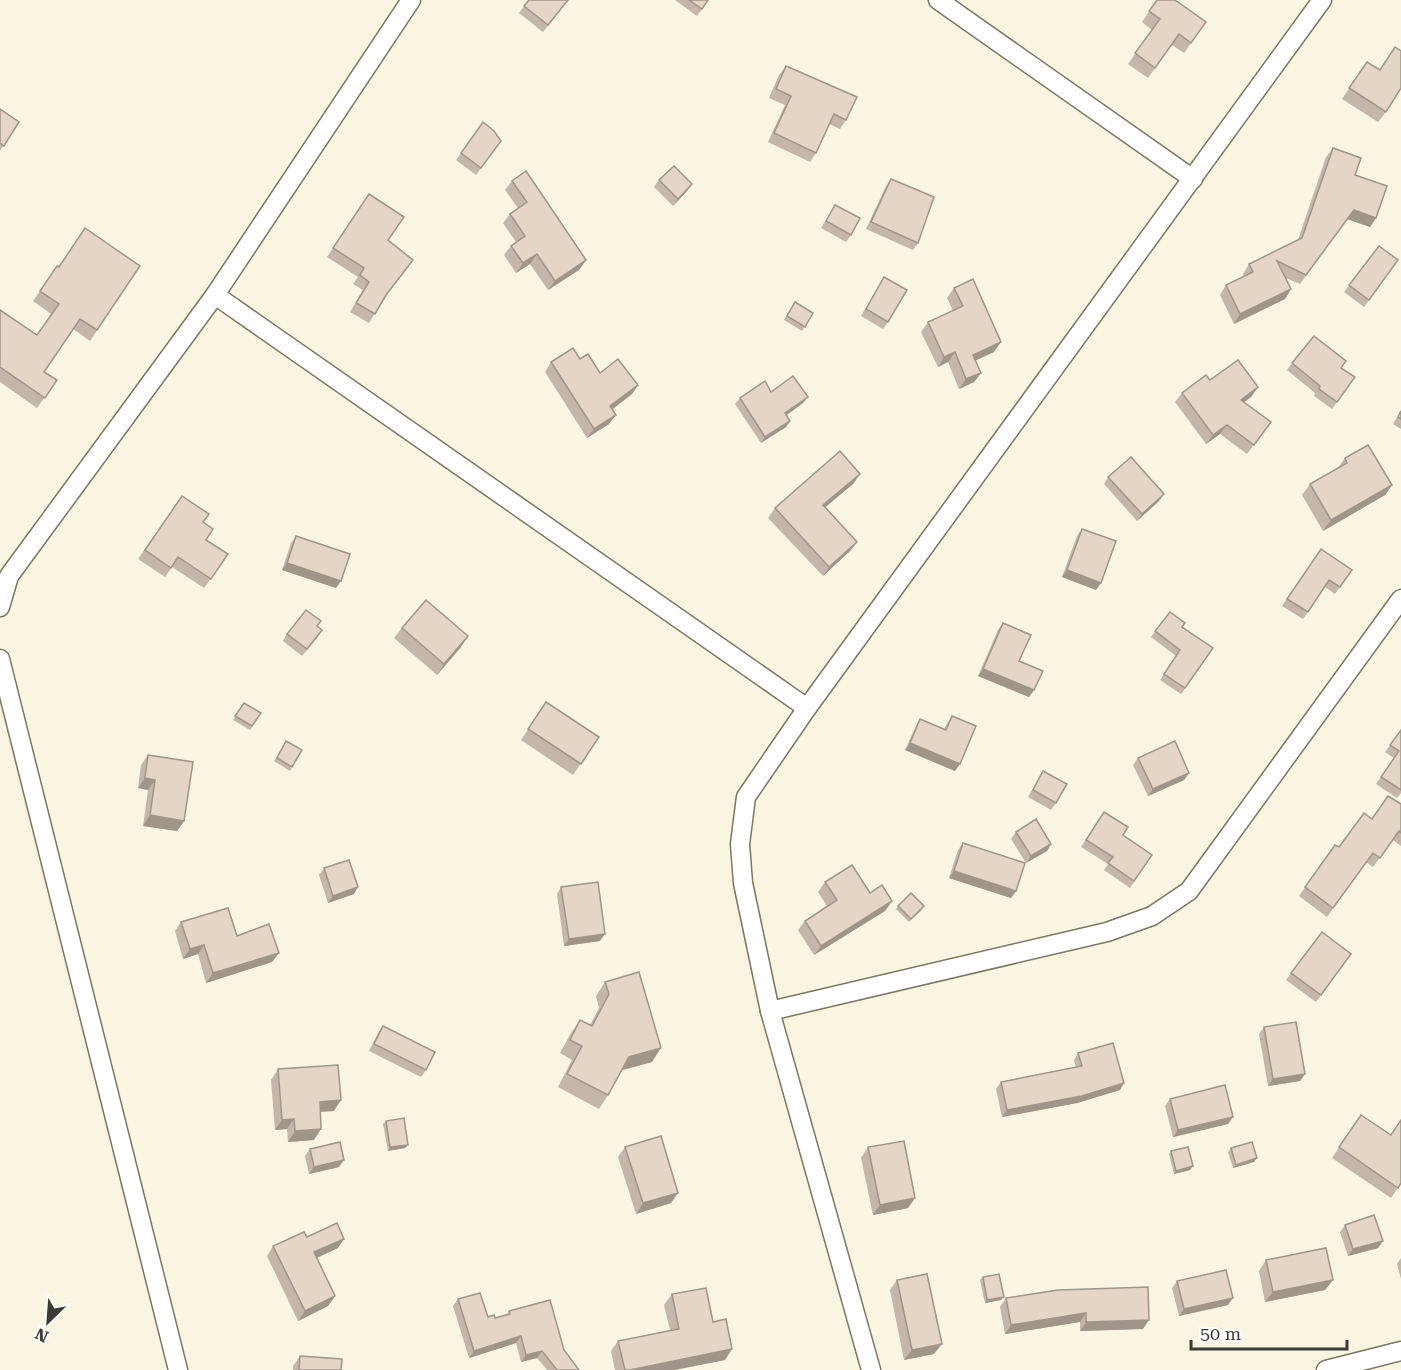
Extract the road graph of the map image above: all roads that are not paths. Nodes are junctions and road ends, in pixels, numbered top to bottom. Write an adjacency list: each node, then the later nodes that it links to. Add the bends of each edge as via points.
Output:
1 (938, 0): 4 (street)
2 (1322, 0): 4 (street)
3 (404, 2): 5 (street)
4 (1193, 179): 9 (street)
5 (215, 294): 7 (street, via 9,576); 9 (street)
6 (1401, 599): 10 (street, via 1190,891 1152,916 1107,932)
7 (0, 607)
8 (0, 659): 13 (street)
9 (807, 708): 10 (street, via 746,797 740,844 743,883)
10 (770, 1011): 14 (street)
11 (1401, 1351): 12 (street)
12 (1354, 1366): 15 (street)
13 (178, 1370)
14 (872, 1370)
15 (1326, 1370)

